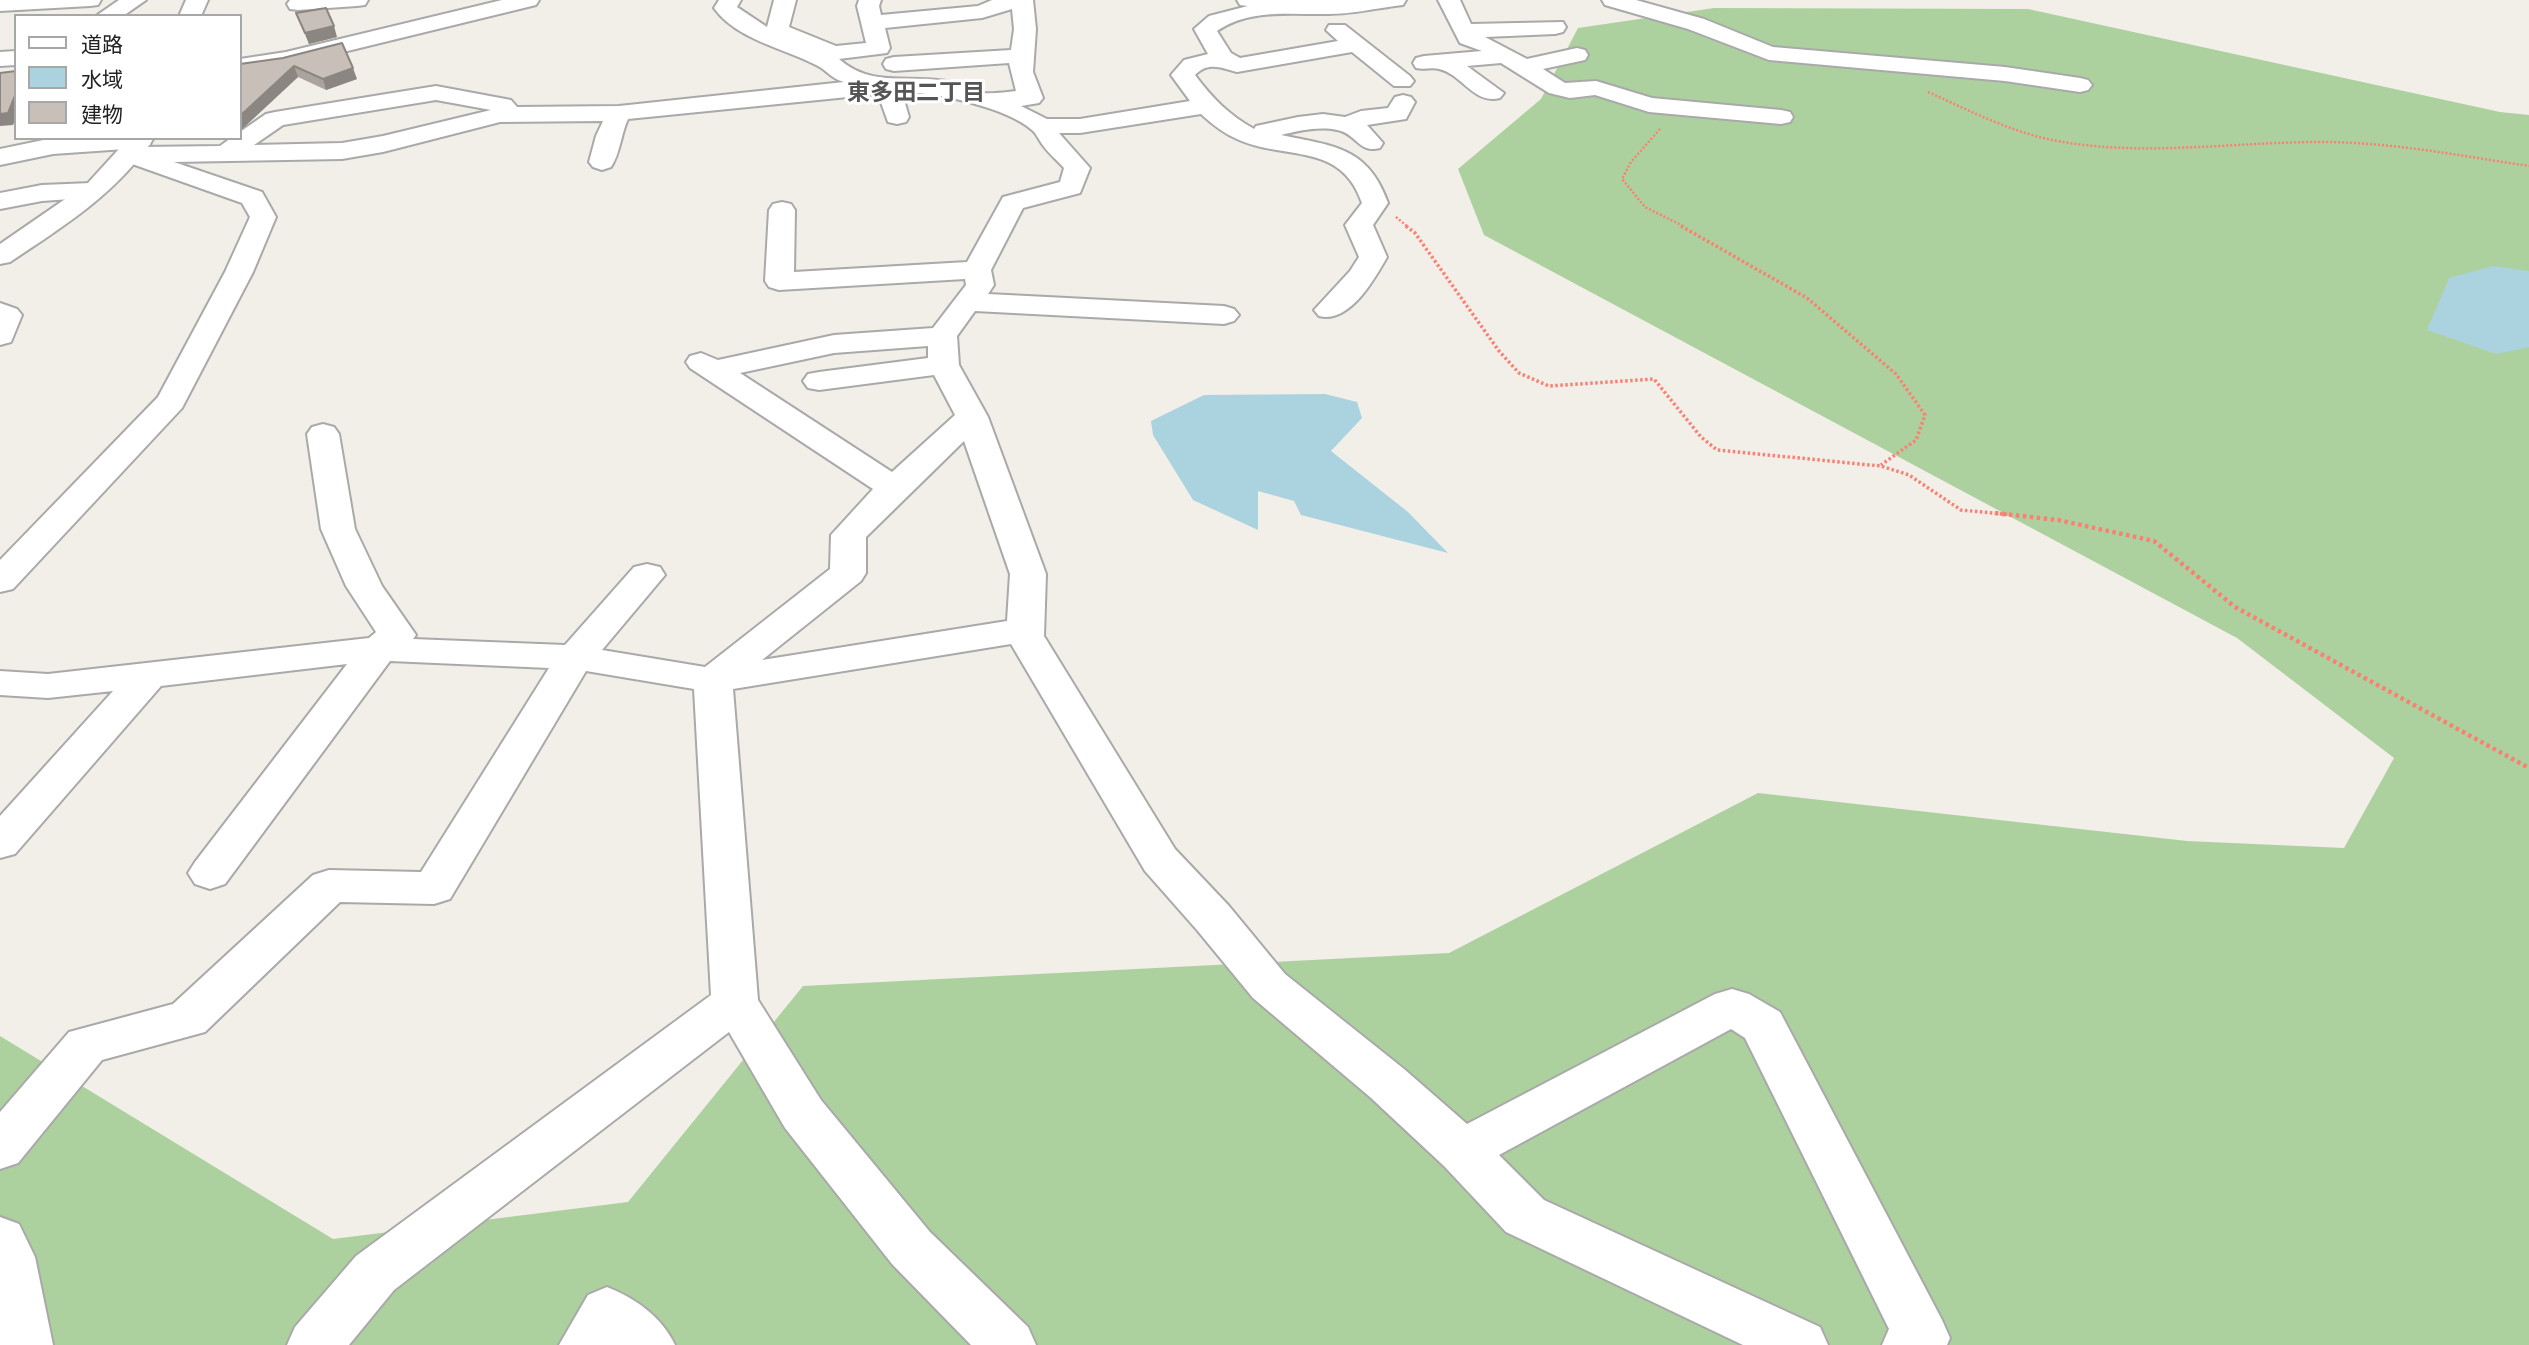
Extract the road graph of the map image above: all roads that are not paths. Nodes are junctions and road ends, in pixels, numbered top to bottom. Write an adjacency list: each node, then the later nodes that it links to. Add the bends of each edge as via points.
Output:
1 (90, 0): 15 (street)
2 (135, 0): 19 (street)
3 (357, 0): 14 (street)
4 (528, 0): 23 (street)
5 (730, 0): 31 (street, via 725,8 742,23 795,50 824,58 840,74)
6 (785, 0): 31 (street, via 777,30)
7 (870, 0): 20 (street)
8 (988, 0): 16 (street)
9 (1248, 0): 17 (street)
10 (1395, 0): 17 (street, via 1331,8)
11 (1449, 0): 24 (street)
12 (1613, 0): 32 (street, via 1696,24 1769,53)
13 (1022, 1): 20 (street, via 982,12); 27 (street, via 1025,32)
14 (298, 4)
15 (0, 5)
16 (905, 5)
17 (1274, 6): 28 (street, via 1217,21 1205,29)
18 (382, 8): 23 (street)
19 (110, 14)
20 (872, 23): 31 (street)
21 (1332, 26): 25 (street)
22 (1555, 27): 24 (street)
23 (411, 29): 30 (street)
24 (1464, 31): 29 (street, via 1468,38)
25 (1356, 45): 28 (street, via 1237,65); 39 (street, via 1402,91 1397,114 1361,118)
26 (1577, 55): 29 (street)
27 (1019, 57): 31 (street); 34 (street, via 1020,77 1031,98)
28 (1222, 58): 35 (street, via 1192,65 1183,75)
29 (1515, 61): 33 (street, via 1434,62); 38 (street, via 1557,88 1570,91 1595,88 1649,105)
30 (242, 66)
31 (894, 84): 34 (street, via 947,88); 36 (street)
32 (2080, 85)
33 (1492, 93)
34 (991, 100): 40 (street)
35 (1206, 106): 40 (street, via 1080,126); 41 (street)
36 (620, 113): 37 (street); 46 (street)
37 (511, 114): 44 (street, via 342,150); 44 (street, via 503,104 436,93 275,119)
38 (1781, 117)
39 (1348, 125): 41 (street, via 1302,122); 42 (street)
40 (1043, 127): 51 (street, via 1048,139 1064,150 1077,168 1071,187 1012,202)
41 (1248, 135): 52 (street, via 1349,161 1368,183 1375,202 1359,225 1373,257 1362,276)
42 (1371, 143)
43 (137, 144): 44 (street); 45 (street, via 53,146); 47 (street); 62 (street, via 188,173 253,198 263,217 171,401)
44 (226, 153)
45 (0, 157)
46 (602, 162)
47 (91, 191): 48 (street); 50 (street)
48 (0, 201)
49 (782, 210): 51 (street, via 779,281)
50 (0, 256)
51 (972, 286): 54 (street, via 1131,300); 56 (street)
52 (1329, 310)
53 (0, 312): 55 (street, via 7,315)
54 (1224, 315)
55 (0, 336)
56 (943, 350): 57 (street); 58 (street); 60 (street, via 834,344 707,366)
57 (819, 381)
58 (972, 417): 60 (street); 63 (street, via 1028,575)
59 (323, 434): 64 (street, via 338,529 364,586 397,635)
60 (894, 488): 67 (street, via 848,535 848,573)
61 (646, 575): 65 (street)
62 (0, 581)
63 (1025, 630): 67 (street); 73 (street, via 1160,860 1269,986)
64 (379, 649): 65 (street); 66 (street); 70 (street)
65 (575, 657): 67 (street); 72 (street, via 434,888 329,886 188,1019 86,1045)
66 (149, 675): 68 (street, via 48,686); 69 (street)
67 (713, 680): 71 (street)
68 (0, 683)
69 (0, 844)
70 (210, 873)
71 (736, 1002): 76 (street, via 375,1273); 79 (street, via 803,1114 911,1248)
72 (0, 1148)
73 (1462, 1151): 80 (street, via 1525,1216); 81 (street, via 1732,1007 1763,1025 1922,1338)
74 (3, 1254): 75 (street)
75 (25, 1345)
76 (315, 1345)
77 (587, 1345): 78 (street, via 607,1312)
78 (647, 1345)
79 (1008, 1345)
80 (1800, 1345)
81 (1910, 1345)

